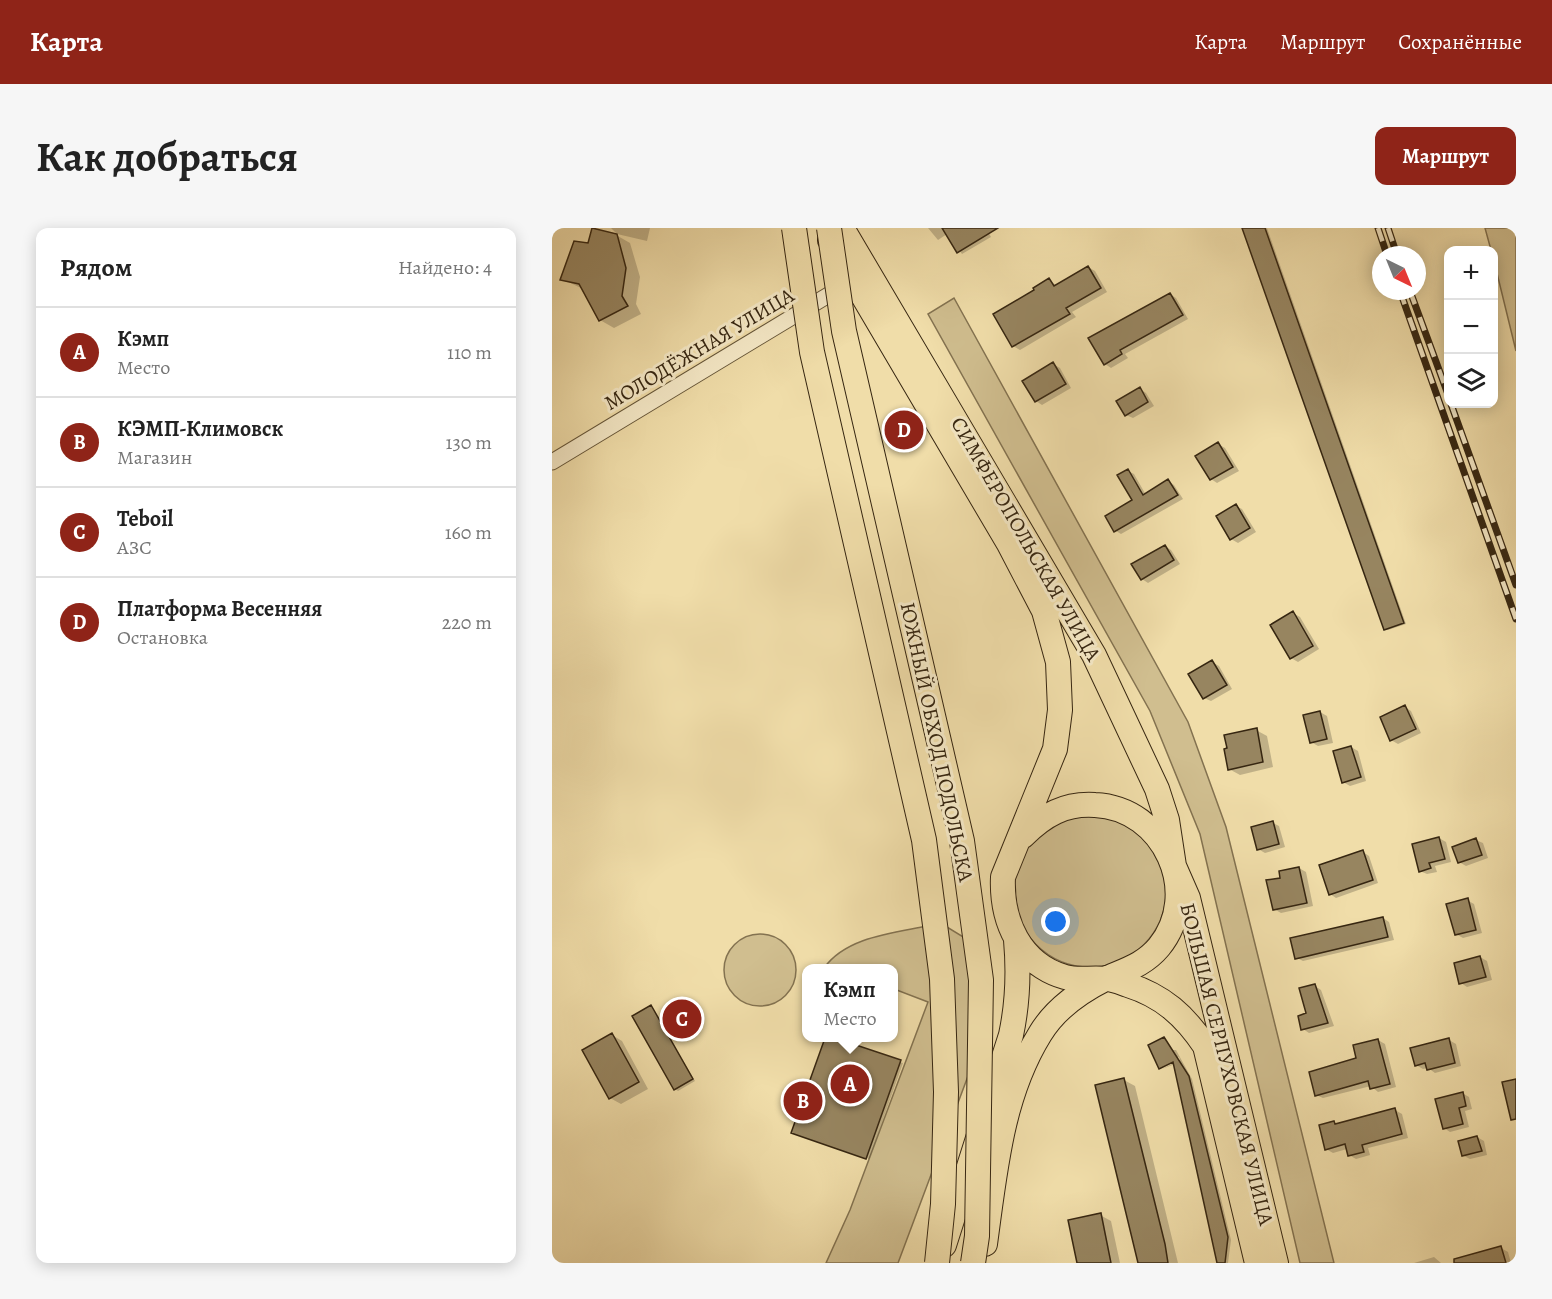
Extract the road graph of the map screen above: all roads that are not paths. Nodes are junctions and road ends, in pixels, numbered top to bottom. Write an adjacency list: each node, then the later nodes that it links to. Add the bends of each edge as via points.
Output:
1 (794, 228): 11 (main road, ЮЖНЫЙ ОБХОД ПОДОЛЬСКА, bridge, via 812,352 924,840 942,979 945,1115)
2 (823, 228): 5 (main road, СИМФЕРОПОЛЬСКАЯ УЛИЦА)
3 (830, 228): 12 (main road, ЮЖНЫЙ ОБХОД ПОДОЛЬСКА, bridge, via 844,332 962,841 981,980 977,1236)
4 (842, 228): 5 (main road, СИМФЕРОПОЛЬСКАЯ УЛИЦА)
5 (861, 276): 6 (street, МОЛОДЁЖНАЯ УЛИЦА); 7 (main road, СИМФЕРОПОЛЬСКАЯ УЛИЦА, via 1044,611 1058,662 1060,710 1055,749); 8 (main road, СИМФЕРОПОЛЬСКАЯ УЛИЦА, via 1094,655 1157,789 1167,820)
6 (552, 462)
7 (1021, 837): 8 (main road, via 1059,809 1082,804 1106,805 1149,826 1164,844); 9 (main road, via 1010,856 1002,888 1006,921)
8 (1174, 866): 10 (main road, via 1176,908 1165,937 1144,961); 15 (main road, БОЛЬШАЯ СЕРПУХОВСКАЯ УЛИЦА, via 1188,898)
9 (1016, 940): 10 (main road, via 1046,969 1065,977); 11 (main road, via 1018,1002 990,1107)
10 (1107, 978): 13 (main road, via 1057,1011 1039,1034 1019,1075 1000,1137); 14 (main road, БОЛЬШАЯ СЕРПУХОВСКАЯ УЛИЦА, via 1169,1004 1188,1021 1205,1046)
11 (937, 1263)
12 (973, 1263)
13 (982, 1263)
14 (1257, 1263)
15 (1276, 1263)

